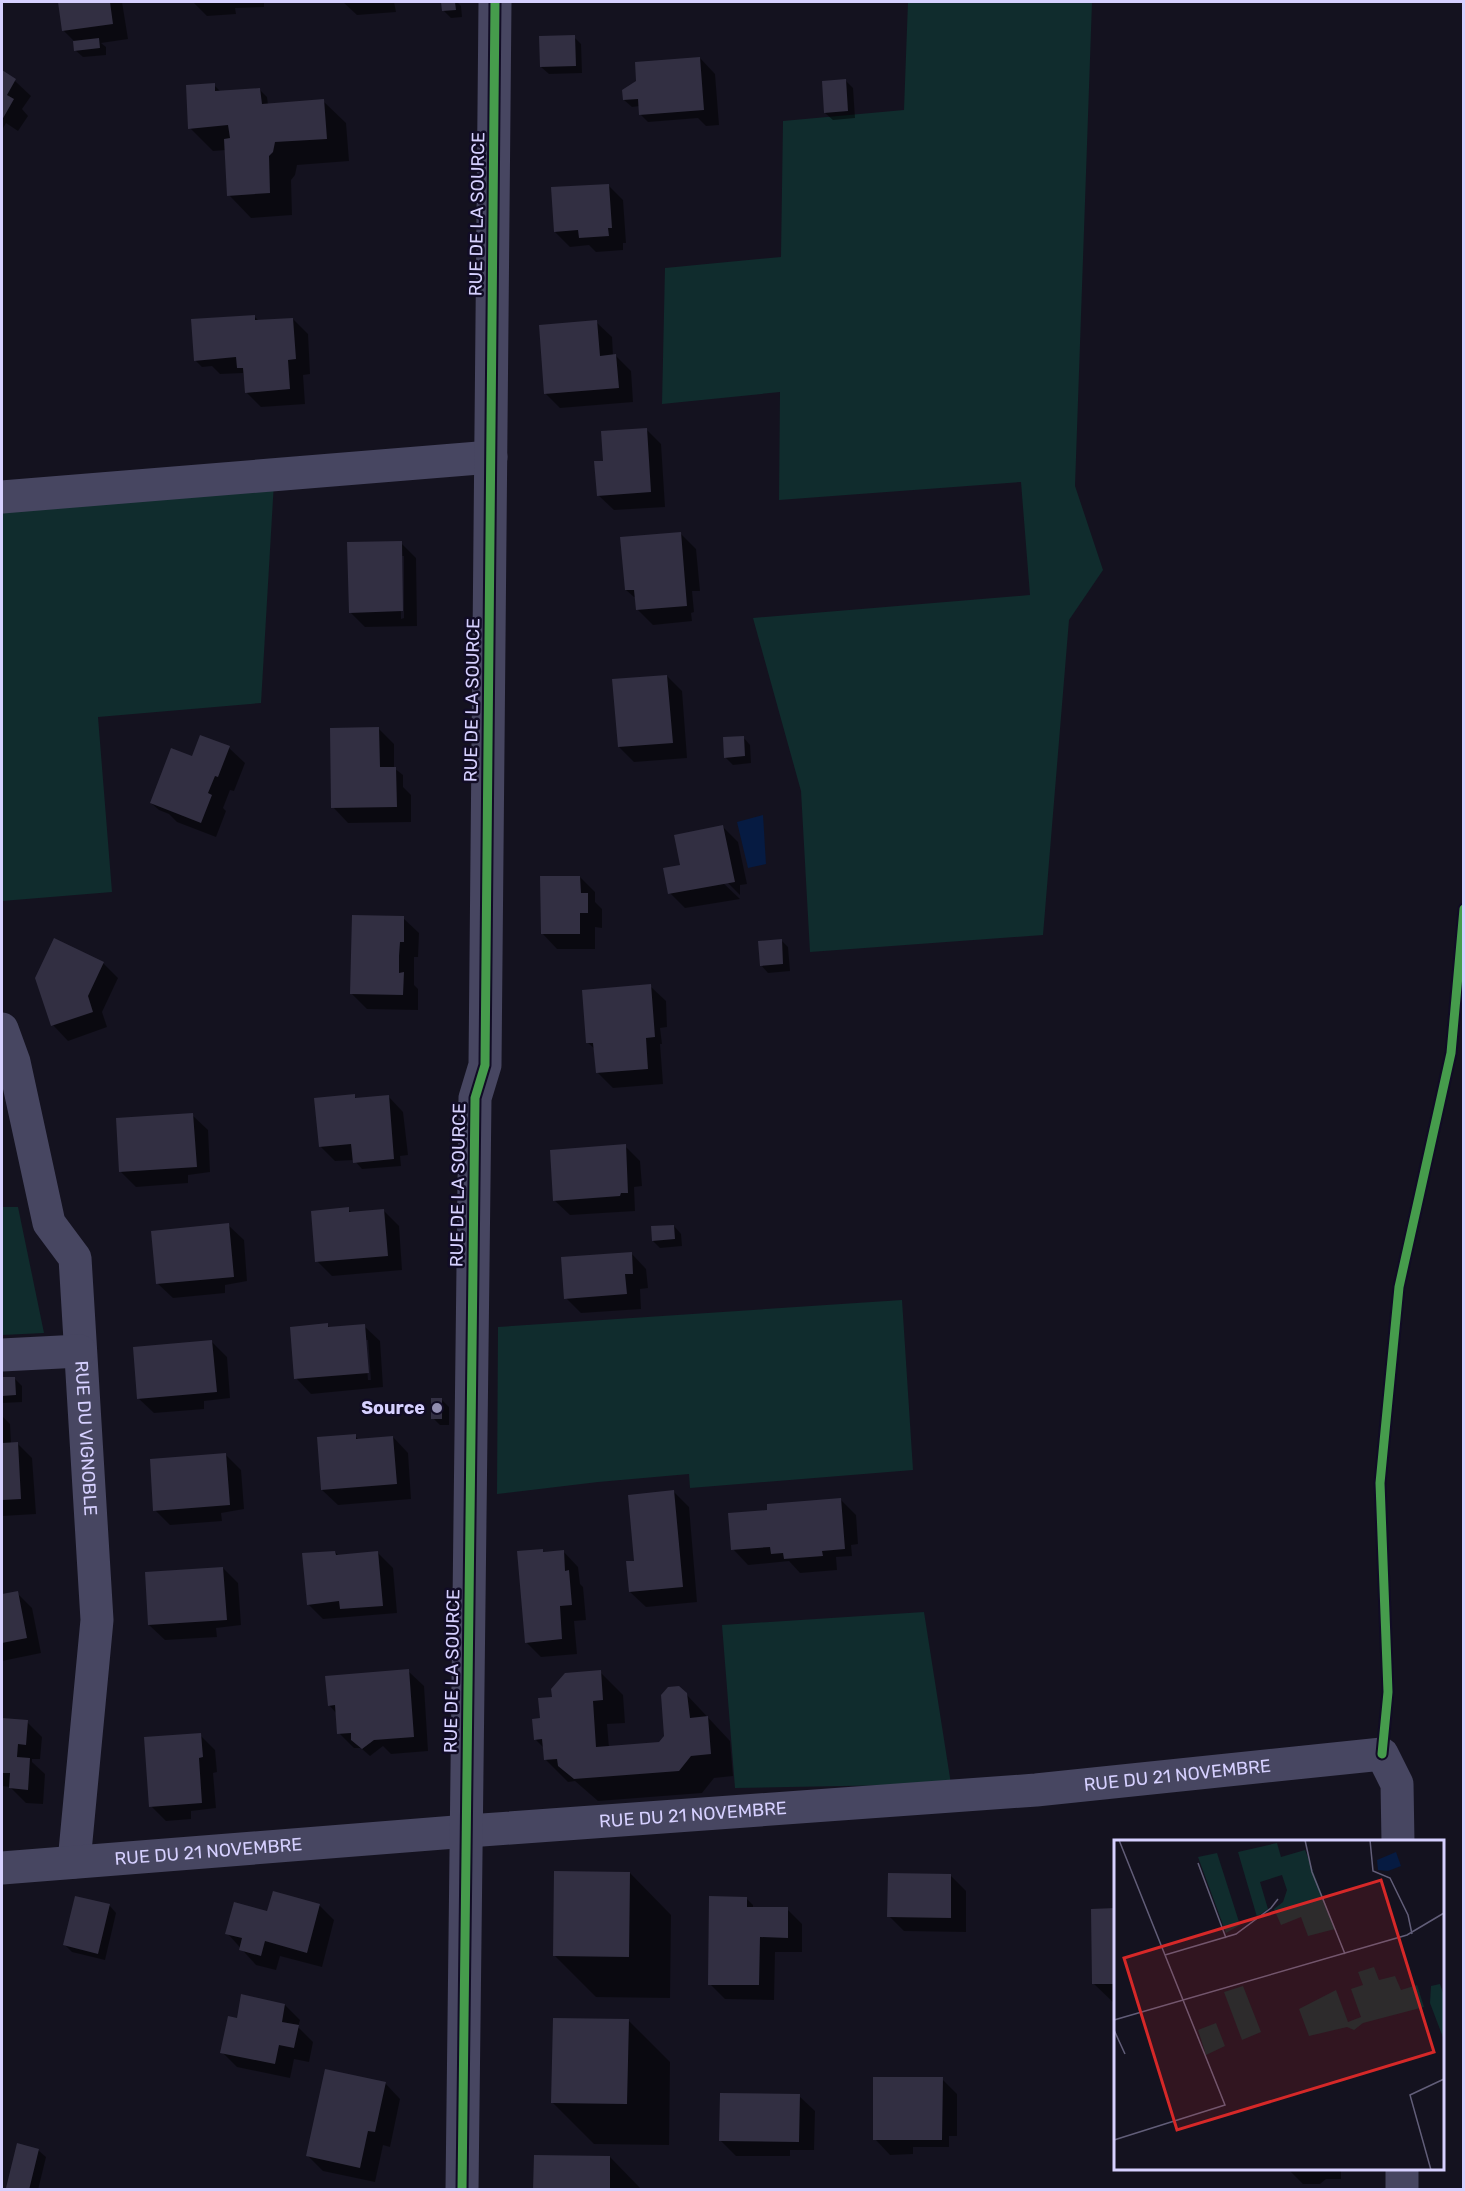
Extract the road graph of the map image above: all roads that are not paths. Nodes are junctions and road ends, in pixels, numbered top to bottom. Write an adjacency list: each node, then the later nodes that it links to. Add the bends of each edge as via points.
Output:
1 (495, 2): 2 (street, RUE DE LA SOURCE)
2 (491, 457): 3 (street); 7 (street, RUE DE LA SOURCE, via 485,1065 475,1098)
3 (2, 497)
4 (2, 1029): 5 (street, RUE DU VIGNOBLE, via 14,1062 49,1223 75,1258)
5 (80, 1351): 6 (street); 9 (street, RUE DU VIGNOBLE, via 97,1620)
6 (2, 1354)
7 (468, 1831): 8 (street, RUE DU 21 NOVEMBRE, via 1036,1790 1382,1754 1397,1784); 9 (street, RUE DU 21 NOVEMBRE); 12 (street, RUE DE LA SOURCE)
8 (1398, 1840)
9 (74, 1862): 10 (street, RUE DU 21 NOVEMBRE)
10 (2, 1868)
11 (1402, 2170): 13 (street)
12 (462, 2190)
13 (1402, 2190)

